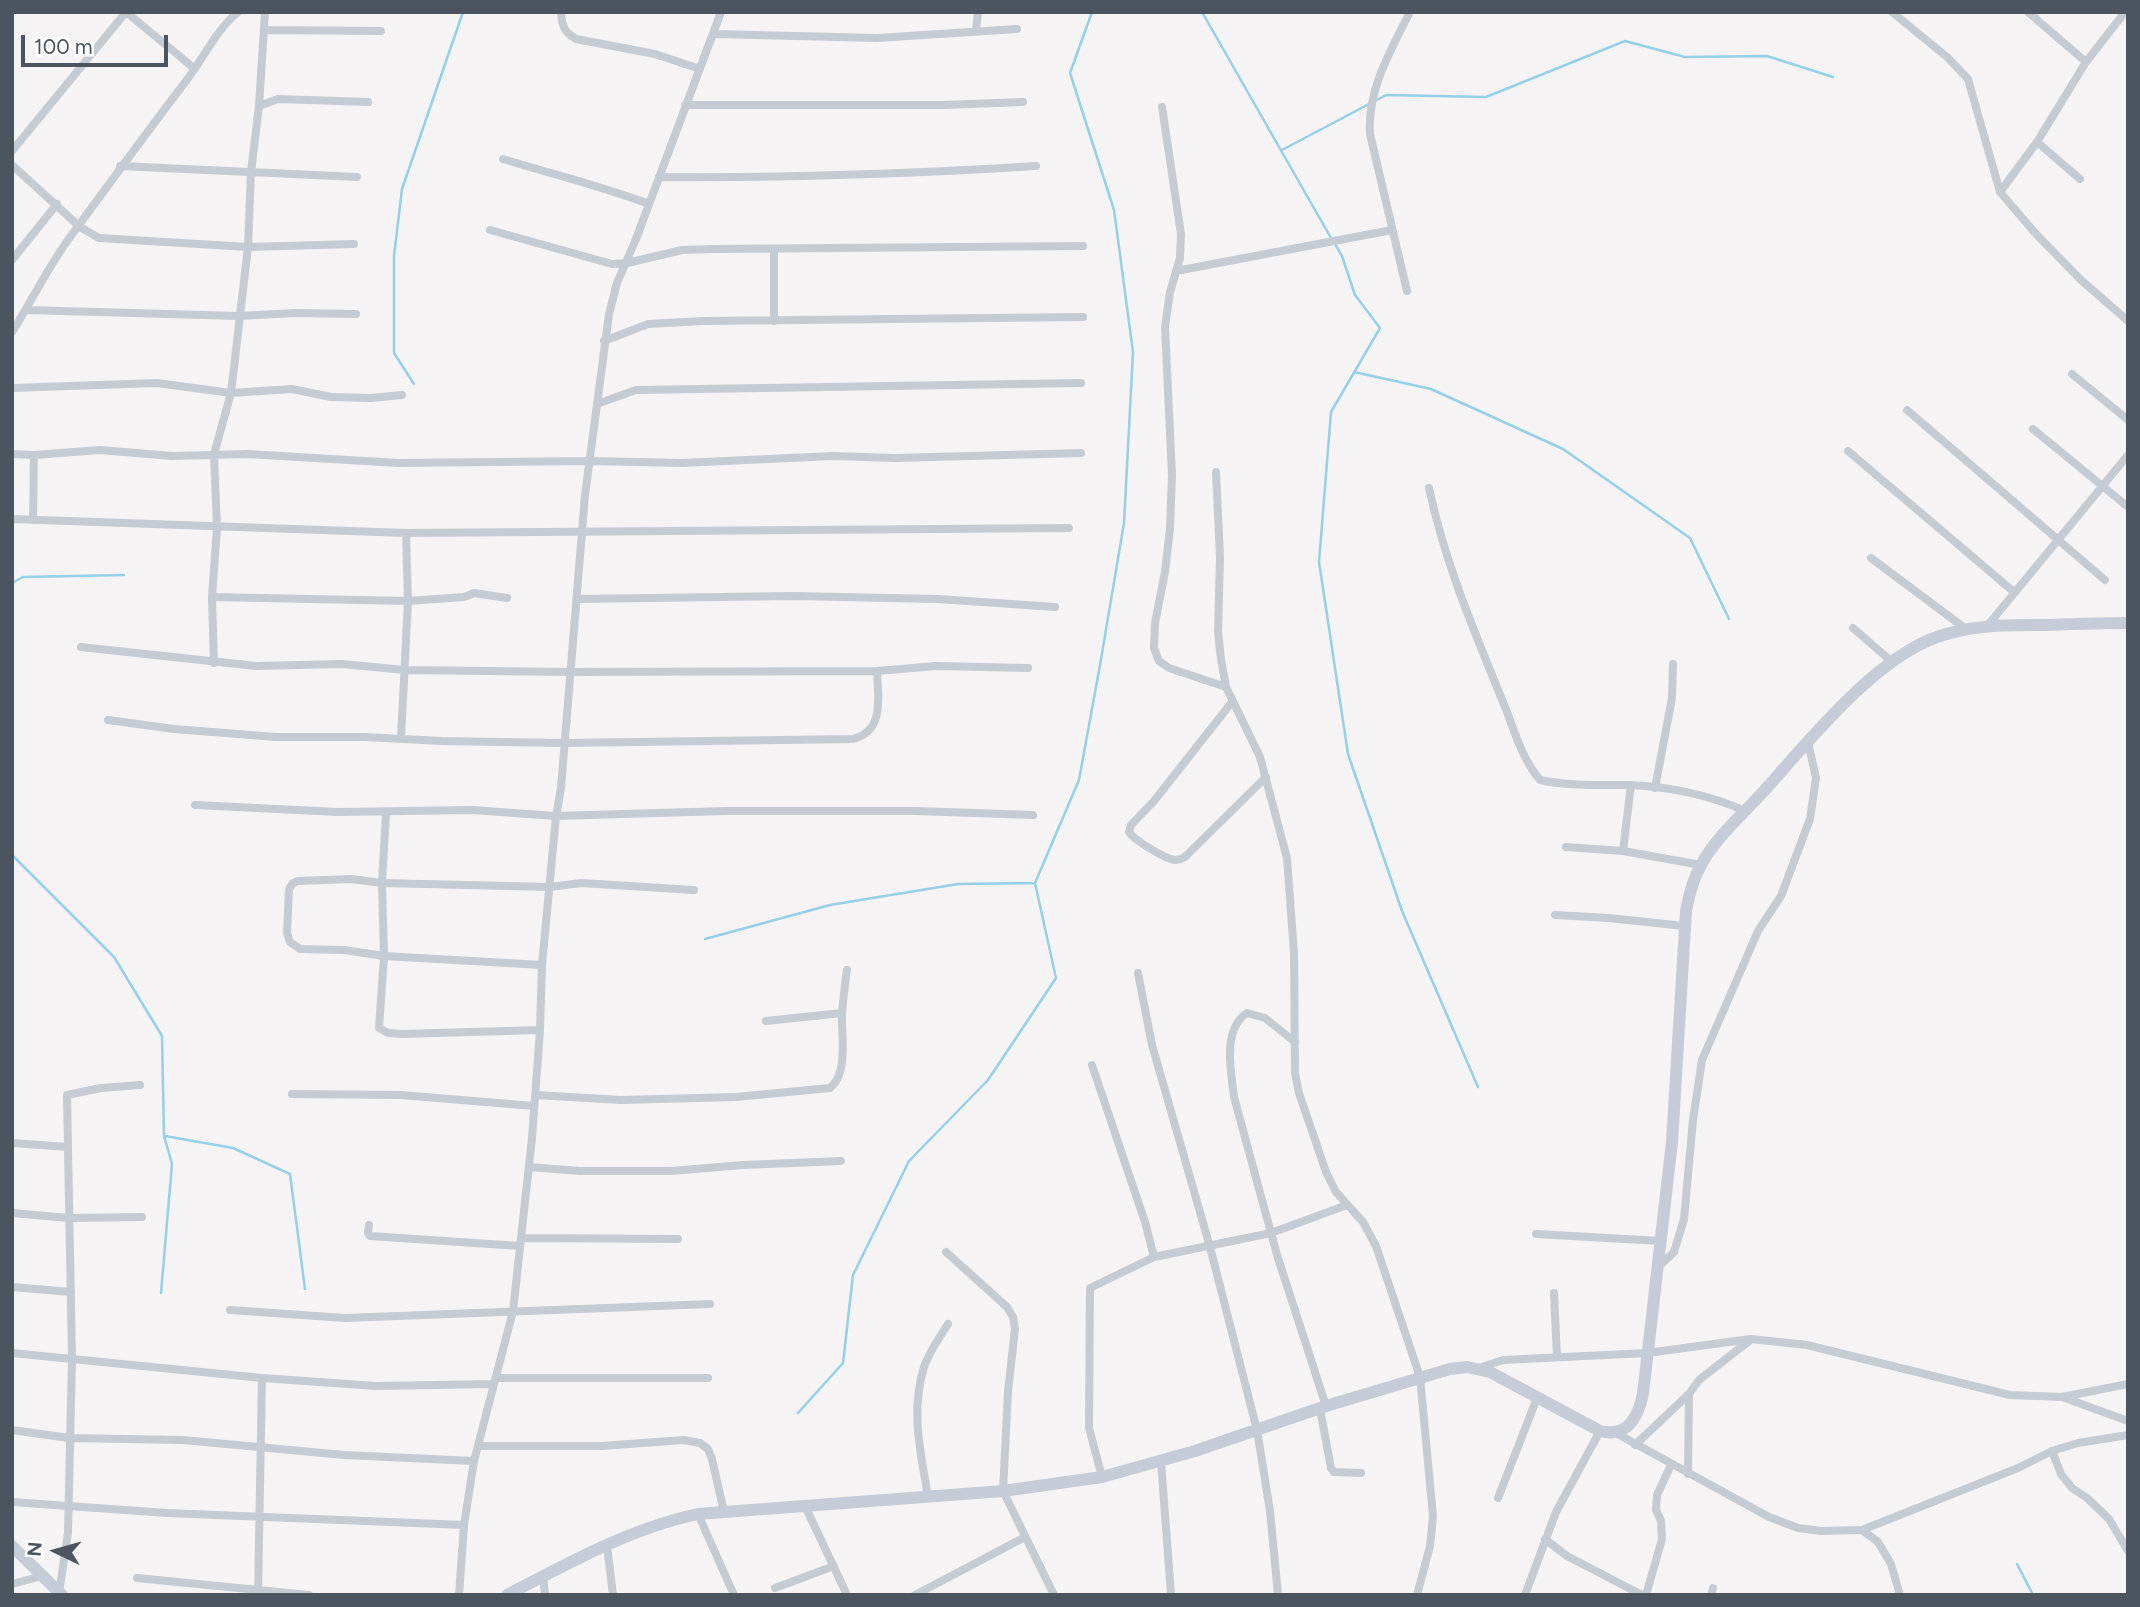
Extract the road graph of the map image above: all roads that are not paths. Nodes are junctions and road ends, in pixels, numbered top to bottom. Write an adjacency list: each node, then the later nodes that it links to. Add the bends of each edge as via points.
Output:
1 (126, 12): 17 (street); 25 (street)
2 (237, 12): 17 (street)
3 (265, 12): 12 (street)
4 (561, 12): 18 (street, via 566,33 576,39 655,54)
5 (721, 12): 15 (street)
6 (978, 12): 13 (street)
7 (1410, 12): 39 (street, via 1389,55 1368,120)
8 (2028, 12): 16 (street)
9 (2125, 12): 16 (street)
10 (1897, 14): 34 (street, via 1968,79)
11 (1017, 29): 13 (street)
12 (264, 30): 14 (street); 22 (street)
13 (976, 30): 15 (street, via 877,38)
14 (381, 31)
15 (714, 34): 18 (street)
16 (2086, 62): 24 (street)
17 (195, 69): 28 (street)
18 (700, 69): 21 (street)
19 (368, 102): 22 (street, via 278,99)
20 (1024, 102): 21 (street)
21 (685, 105): 32 (street)
22 (259, 106): 30 (street)
23 (1162, 107): 46 (street, via 1181,234)
24 (2037, 142): 33 (street); 34 (street)
25 (12, 150)
26 (503, 159): 36 (street)
27 (12, 165): 35 (street)
28 (120, 166): 30 (street); 37 (street)
29 (1036, 166): 32 (street, via 770,178)
30 (251, 172): 31 (street); 42 (street)
31 (357, 177)
32 (659, 177): 36 (street)
33 (2080, 179)
34 (2000, 192): 53 (street, via 2081,280)
35 (57, 204): 37 (street); 44 (street)
36 (649, 204): 45 (street)
37 (80, 227): 42 (street, via 99,238); 48 (street)
38 (490, 230): 45 (street, via 612,264)
39 (1392, 230): 46 (street); 47 (street)
40 (354, 244): 42 (street)
41 (1083, 246): 43 (street)
42 (248, 247): 50 (street)
43 (774, 249): 45 (street, via 682,250); 52 (street)
44 (12, 260)
45 (627, 264): 55 (street, via 617,283)
46 (1176, 271): 103 (street, via 1165,327 1170,528 1154,648 1159,661 1169,668)
47 (1407, 291)
48 (26, 310): 50 (street); 54 (street)
49 (356, 314): 50 (street)
50 (239, 316): 59 (street)
51 (1083, 317): 52 (street)
52 (774, 321): 55 (street, via 648,324)
53 (2128, 321)
54 (12, 332)
55 (604, 341): 61 (street)
56 (2072, 374): 63 (street)
57 (1081, 383): 61 (street, via 636,390)
58 (12, 387): 59 (street, via 157,383)
59 (232, 393): 60 (street, via 292,389 331,397); 68 (street)
60 (402, 395)
61 (597, 404): 71 (street)
62 (1907, 410): 82 (street)
63 (2128, 420)
64 (2033, 429): 73 (street)
65 (1849, 451): 85 (street)
66 (1081, 453): 71 (street)
67 (12, 454): 69 (street)
68 (214, 454): 69 (street, via 100,450); 71 (street, via 398,463); 78 (street)
69 (34, 455): 77 (street)
70 (2128, 455): 73 (street)
71 (590, 461): 81 (street)
72 (1216, 472): 103 (street, via 1218,632)
73 (2103, 486): 75 (street); 82 (street)
74 (1429, 488): 110 (street, via 1459,593 1533,772 1539,780 1550,782)
75 (2128, 508)
76 (12, 519): 77 (street)
77 (33, 520): 78 (street)
78 (217, 527): 80 (street); 86 (street)
79 (1069, 528): 81 (street)
80 (406, 533): 81 (street); 89 (street)
81 (583, 533): 88 (street)
82 (2059, 541): 84 (street); 85 (street)
83 (1871, 558): 94 (street)
84 (2105, 580)
85 (2014, 592): 92 (street)
86 (212, 597): 89 (street); 97 (street)
87 (507, 598): 89 (street, via 474,593)
88 (577, 599): 90 (street, via 794,596); 102 (street)
89 (408, 601): 100 (street)
90 (1055, 607)
91 (2128, 623): 92 (street)
92 (1987, 625): 94 (street)
93 (1853, 628): 96 (street)
94 (1966, 629): 96 (street, via 1933,638)
95 (81, 647): 97 (street)
96 (1891, 661): 108 (street)
97 (214, 663): 100 (street, via 342,663)
98 (1673, 664): 111 (street, via 1671,708)
99 (1028, 668): 101 (street, via 936,666)
100 (405, 670): 102 (street); 106 (street)
101 (877, 671): 102 (street); 107 (street, via 875,722 864,736 853,739)
102 (570, 672): 107 (street)
103 (1226, 687): 104 (street)
104 (1232, 702): 109 (street); 109 (street, via 1129,832 1142,844 1179,860)
105 (108, 720): 106 (street, via 276,737)
106 (401, 738): 107 (street)
107 (563, 743): 116 (street)
108 (1808, 743): 113 (street); 155 (street, via 1816,778 1810,819 1781,896 1758,932 1702,1060 1682,1226 1674,1252)
109 (1266, 777): 132 (street, via 1287,858)
110 (1631, 785): 111 (street); 118 (street)
111 (1655, 788): 113 (street, via 1726,802)
112 (195, 805): 114 (street)
113 (1745, 811): 119 (street)
114 (386, 813): 116 (street, via 471,810); 120 (street)
115 (1033, 815): 116 (street, via 725,811)
116 (556, 816): 121 (street)
117 (1566, 847): 118 (street)
118 (1623, 851): 119 (street)
119 (1701, 865): 124 (street)
120 (383, 883): 121 (street); 125 (street); 125 (street, via 351,878 293,883 287,933 289,942 300,948)
121 (551, 887): 122 (street, via 581,883); 126 (street)
122 (694, 890)
123 (1555, 915): 124 (street)
124 (1684, 926): 150 (street, via 1672,1142)
125 (384, 956): 126 (street); 131 (street, via 378,1021 382,1031)
126 (542, 965): 131 (street)
127 (847, 970): 129 (street)
128 (1138, 973): 152 (street, via 1152,1045)
129 (842, 1013): 130 (street); 136 (street, via 839,1070 830,1088 736,1097 621,1100)
130 (766, 1021)
131 (540, 1030): 136 (street)
132 (1295, 1042): 142 (street, via 1299,1093 1326,1172); 147 (street, via 1265,1017 1247,1013 1238,1019 1231,1046 1234,1097)
133 (1092, 1065): 154 (street)
134 (140, 1085): 139 (street, via 67,1095)
135 (292, 1094): 137 (street)
136 (536, 1095): 137 (street)
137 (534, 1106): 141 (street)
138 (12, 1143): 139 (street)
139 (68, 1147): 145 (street)
140 (841, 1161): 141 (street, via 671,1171)
141 (529, 1167): 151 (street)
142 (1347, 1205): 147 (street); 169 (street, via 1376,1246)
143 (12, 1213): 145 (street)
144 (142, 1217): 145 (street)
145 (69, 1218): 157 (street)
146 (369, 1225): 151 (street, via 370,1236)
147 (1271, 1233): 152 (street); 177 (street)
148 (1536, 1234): 150 (street)
149 (678, 1239): 151 (street)
150 (1661, 1241): 155 (street)
151 (520, 1242): 161 (street)
152 (1210, 1247): 154 (street); 180 (street)
153 (946, 1252): 195 (street, via 1013,1317)
154 (1154, 1257): 194 (street, via 1090,1288 1089,1429)
155 (1658, 1267): 165 (street)
156 (12, 1287): 157 (street)
157 (71, 1292): 167 (street)
158 (1554, 1293): 166 (street)
159 (710, 1304): 161 (street)
160 (230, 1310): 161 (street, via 345,1318)
161 (513, 1311): 172 (street)
162 (948, 1324): 196 (street, via 925,1365 917,1399 917,1432)
163 (1751, 1339): 165 (street); 174 (street, via 1710,1369); 175 (street, via 1807,1345 2010,1395)
164 (12, 1353): 167 (street)
165 (1647, 1353): 166 (street); 182 (street, via 1636,1418)
166 (1557, 1357): 168 (street, via 1503,1360)
167 (72, 1359): 170 (street); 184 (street)
168 (1477, 1368): 169 (street); 176 (street)
169 (1420, 1377): 177 (street); 230 (street, via 1433,1516)
170 (262, 1378): 172 (street, via 376,1386); 186 (street)
171 (708, 1378): 172 (street)
172 (494, 1381): 187 (street)
173 (2128, 1384): 175 (street)
174 (1689, 1394): 185 (street); 193 (street)
175 (2062, 1397): 178 (street)
176 (1537, 1398): 181 (street); 197 (street)
177 (1323, 1407): 180 (street); 192 (street, via 1331,1468 1339,1473)
178 (2128, 1421)
179 (12, 1430): 184 (street)
180 (1256, 1430): 190 (street); 229 (street)
181 (1600, 1432): 182 (street); 207 (street)
182 (1614, 1433): 185 (street)
183 (2128, 1435): 188 (street)
184 (69, 1438): 186 (street); 199 (street)
185 (1635, 1445): 191 (street)
186 (260, 1446): 189 (street); 203 (street)
187 (478, 1446): 189 (street); 201 (street, via 700,1443 712,1459)
188 (2052, 1451): 205 (street); 210 (street, via 2061,1474 2109,1518)
189 (474, 1461): 204 (street)
190 (1161, 1461): 194 (street); 228 (street)
191 (1671, 1465): 193 (street); 232 (street, via 1657,1495 1662,1539)
192 (1361, 1473)
193 (1688, 1474): 205 (street, via 1798,1528)
194 (1102, 1477): 195 (street)
195 (1003, 1491): 196 (street); 206 (street)
196 (928, 1497): 200 (street)
197 (1499, 1498)
198 (12, 1503): 199 (street)
199 (69, 1506): 203 (street); 218 (street)
200 (806, 1508): 201 (street); 211 (street)
201 (724, 1513): 202 (street)
202 (698, 1514): 209 (street, via 647,1528); 224 (street)
203 (260, 1518): 204 (street); 217 (street)
204 (464, 1525): 220 (street)
205 (1862, 1530): 233 (street, via 1878,1542 1891,1564)
206 (1025, 1537): 226 (street); 227 (street)
207 (1545, 1539): 231 (street); 232 (street, via 1567,1556)
208 (12, 1546): 212 (street)
209 (607, 1546): 213 (street); 223 (street)
210 (2128, 1551)
211 (834, 1566): 216 (street); 225 (street)
212 (42, 1576): 215 (street); 218 (street)
213 (543, 1576): 221 (street); 222 (street)
214 (137, 1578): 217 (street)
215 (12, 1584)
216 (775, 1588)
217 (258, 1592): 219 (street)
218 (61, 1594)
219 (309, 1595)
220 (459, 1595)
221 (507, 1595)
222 (545, 1595)
223 (614, 1595)
224 (734, 1595)
225 (847, 1595)
226 (915, 1595)
227 (1054, 1595)
228 (1171, 1595)
229 (1278, 1595)
230 (1417, 1595)
231 (1525, 1595)
232 (1644, 1595)
233 (1900, 1595)

